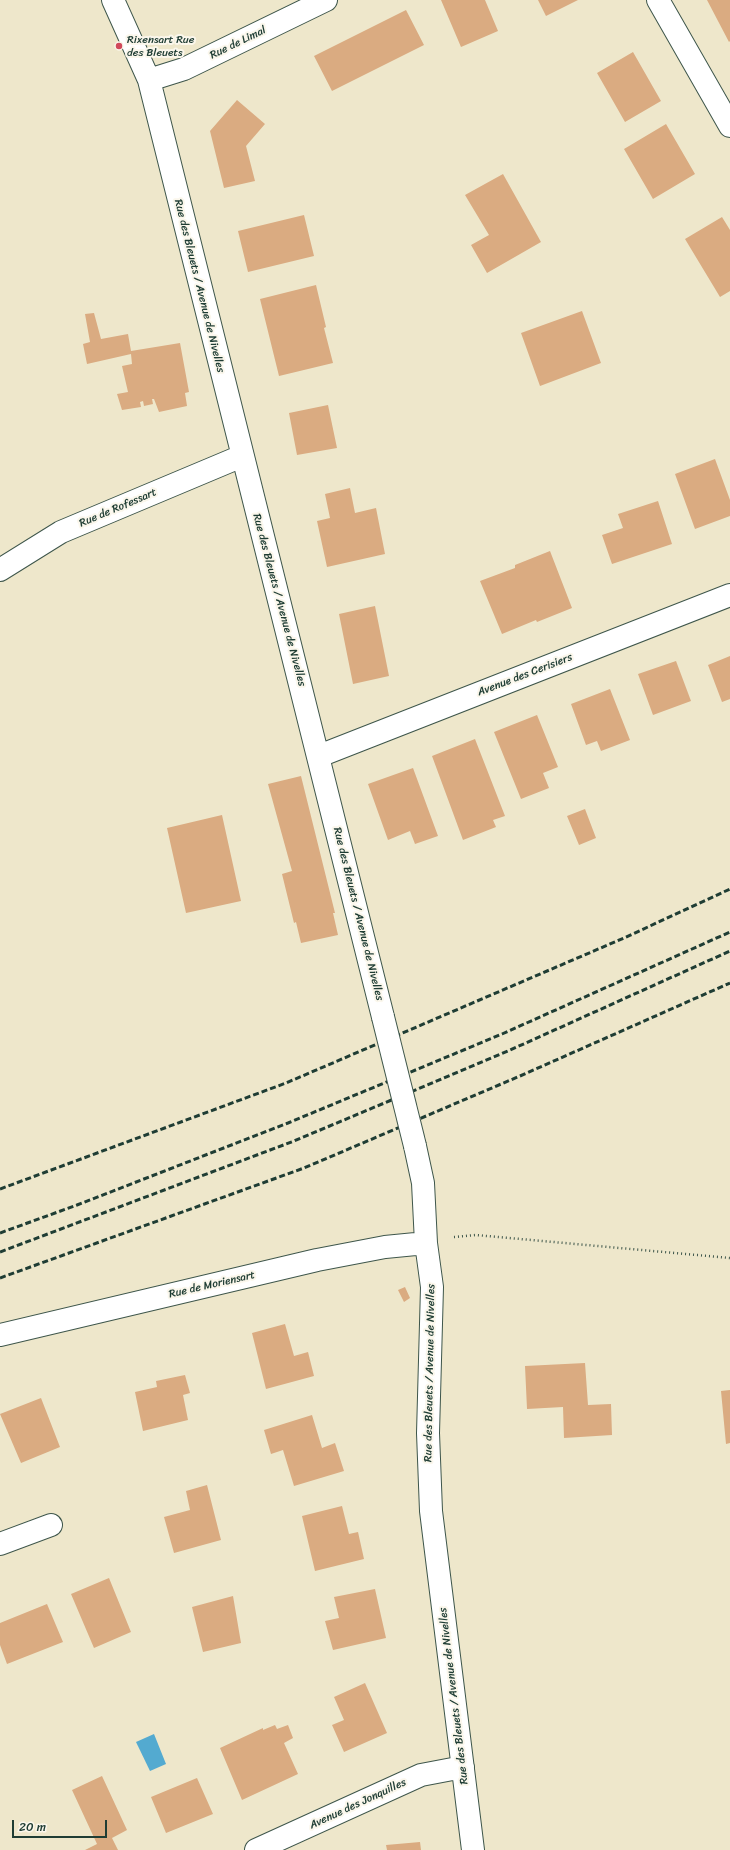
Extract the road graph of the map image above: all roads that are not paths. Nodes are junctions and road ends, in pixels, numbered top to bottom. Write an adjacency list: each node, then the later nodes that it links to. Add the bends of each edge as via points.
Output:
1 (113, 0): 4 (street, Rue des Bleuets / Avenue de Nivelles)
2 (326, 0): 4 (street, Rue de Limal, via 184,69)
3 (658, 0): 5 (street)
4 (149, 80): 6 (street, Rue des Bleuets / Avenue de Nivelles)
5 (730, 126)
6 (242, 456): 7 (street, Rue de Rofessart, via 61,532); 9 (street, Rue des Bleuets / Avenue de Nivelles)
7 (0, 570)
8 (730, 595): 9 (street, Avenue des Cerisiers)
9 (319, 756): 10 (street, Rue des Bleuets / Avenue de Nivelles, bridge, via 423,1182)
10 (426, 1244): 11 (street, Rue de Moriensart, via 385,1247 317,1260); 14 (street, Rue des Bleuets / Avenue de Nivelles, via 432,1287 428,1433 431,1511)
11 (0, 1335)
12 (51, 1525): 13 (street)
13 (0, 1544)
14 (463, 1767): 15 (street, Avenue des Jonquilles, via 421,1775); 16 (street, Rue des Bleuets / Avenue de Nivelles)
15 (256, 1850)
16 (473, 1850)

